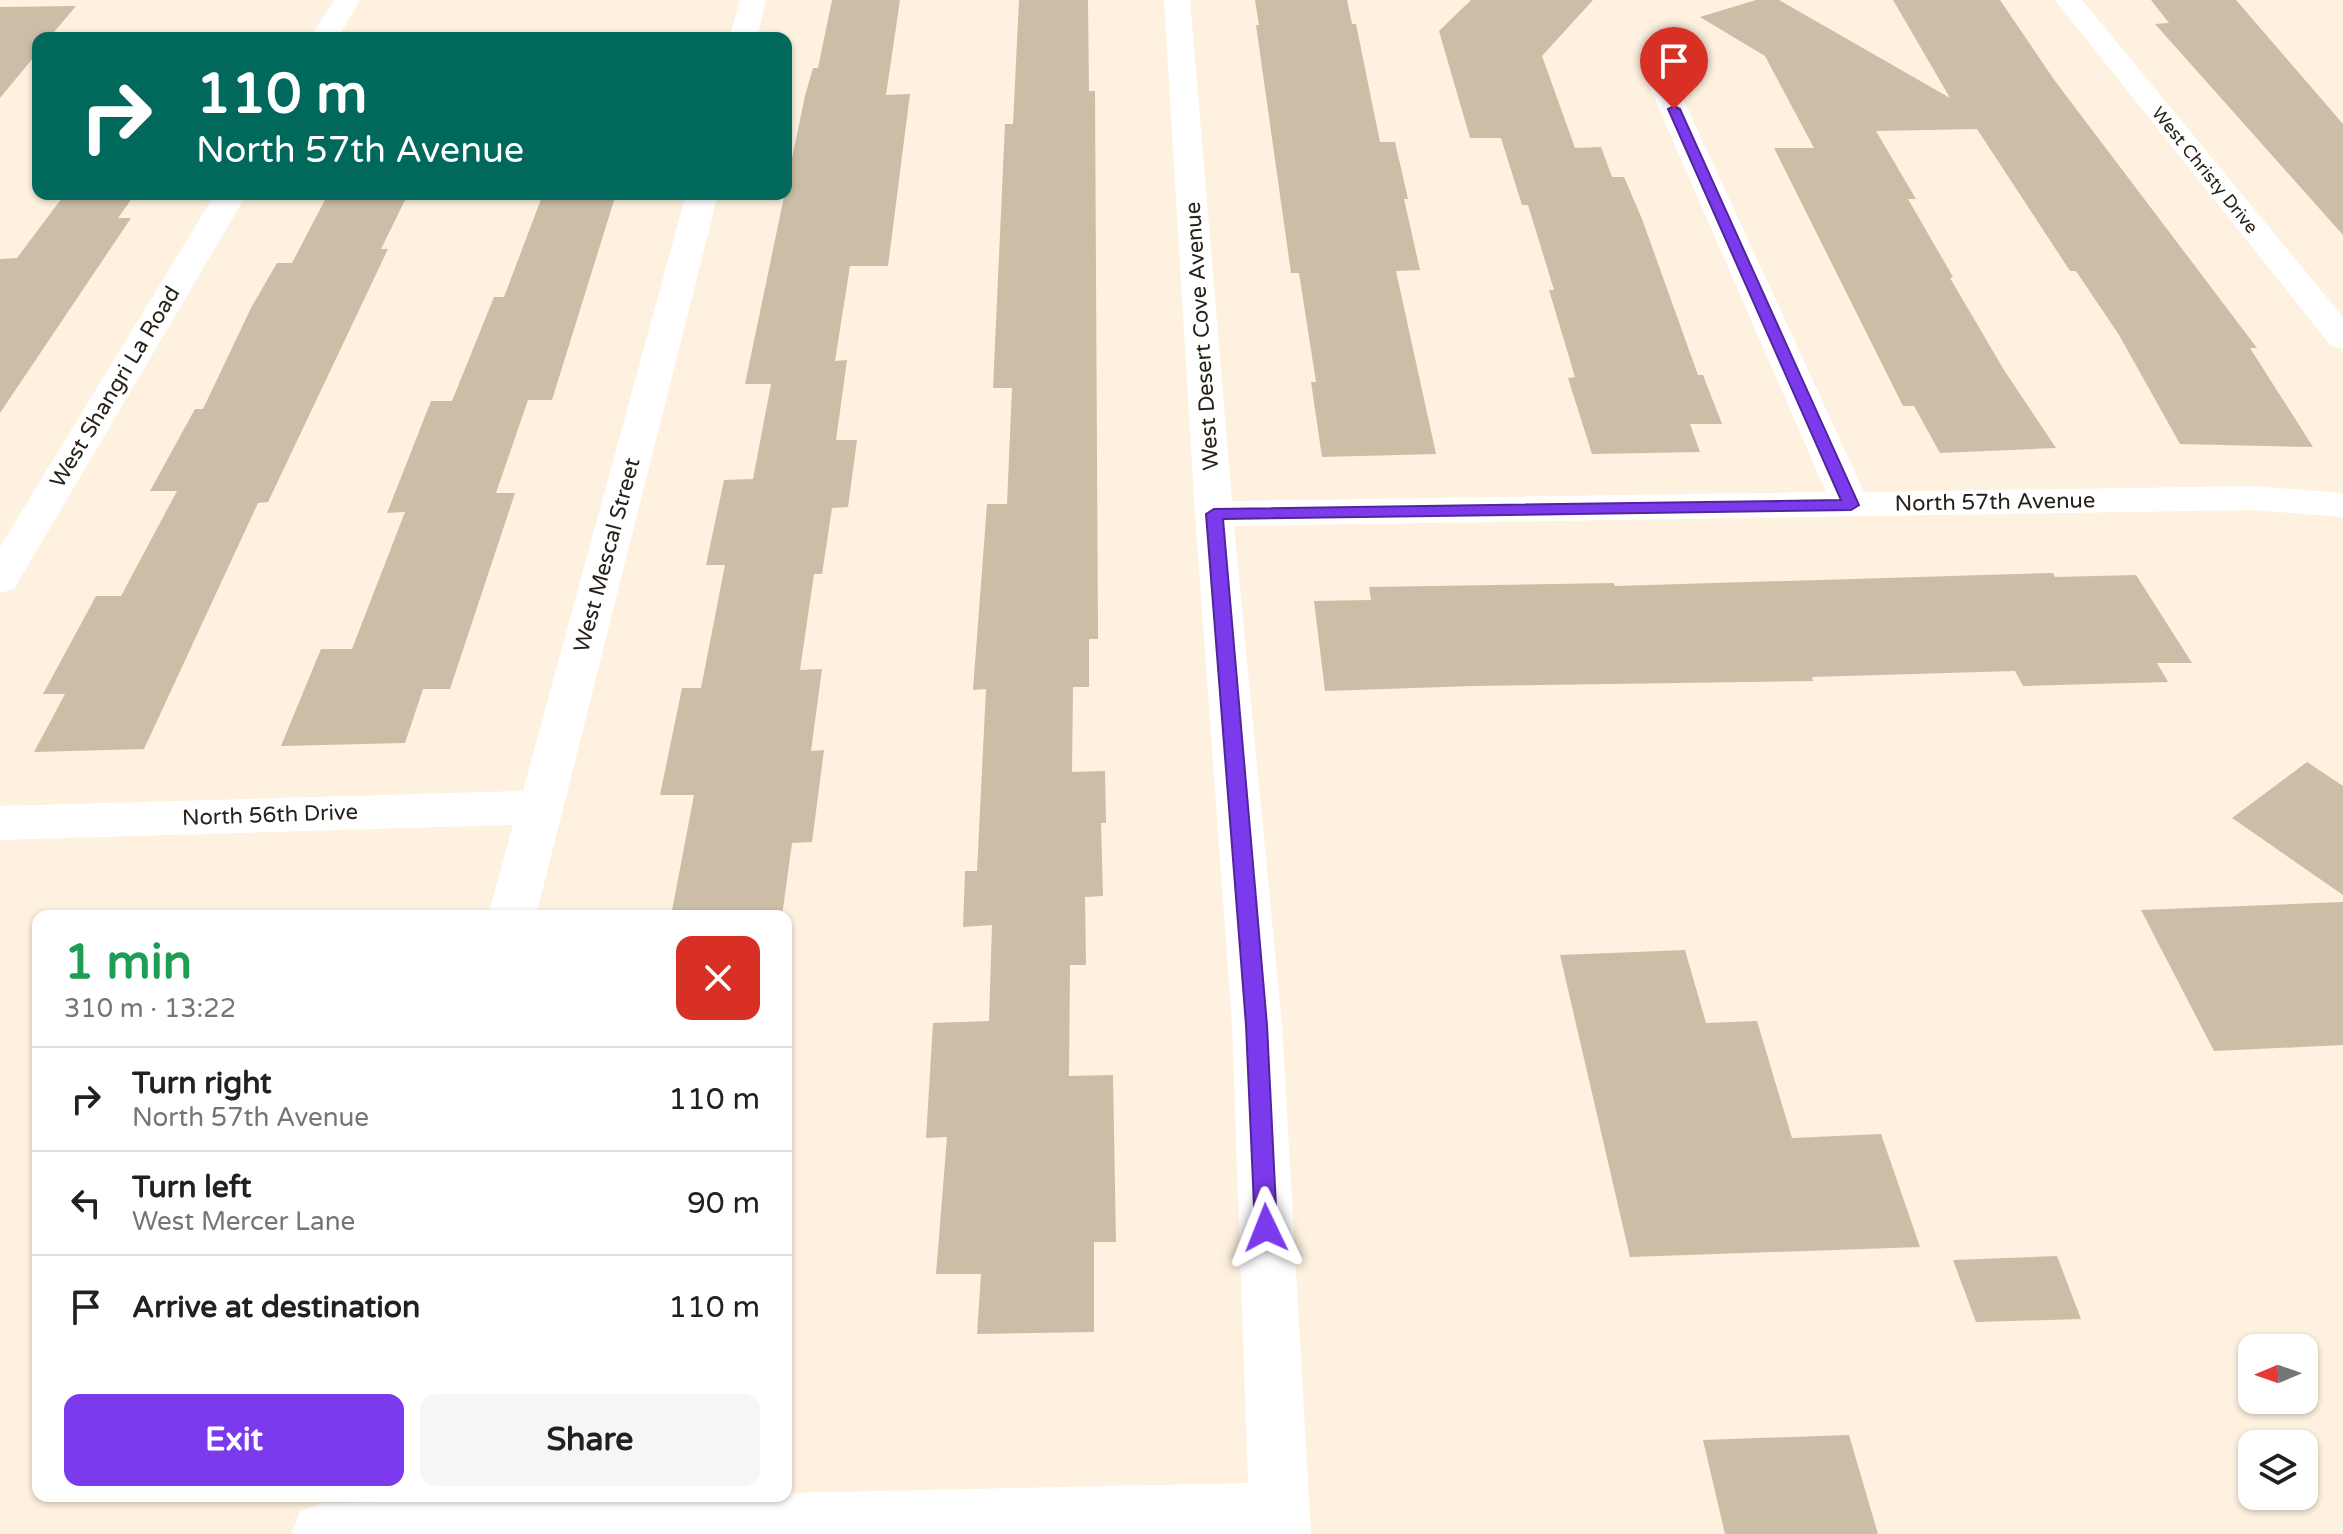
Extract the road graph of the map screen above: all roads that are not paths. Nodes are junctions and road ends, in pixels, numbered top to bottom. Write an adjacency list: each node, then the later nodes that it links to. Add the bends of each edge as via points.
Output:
1 (347, 0): 5 (street)
2 (753, 0): 6 (street)
3 (1177, 0): 13 (street, West Desert Cove Avenue)
4 (2068, 0): 10 (street, West Christy Drive)
5 (328, 32)
6 (745, 32)
7 (1661, 81): 11 (street)
8 (227, 200): 14 (street, West Shangri La Road)
9 (700, 200): 15 (street, West Mescal Street)
10 (2343, 339)
11 (1851, 505): 12 (street, North 57th Avenue, via 2252,498); 13 (street, North 57th Avenue)
12 (2343, 505)
13 (1214, 514): 19 (street, West Desert Cove Avenue, via 1257,1025)
14 (0, 580)
15 (541, 807): 16 (street, North 56th Drive); 17 (street, West Mescal Street)
16 (0, 823)
17 (514, 910)
18 (354, 1502): 20 (street)
19 (1279, 1524): 20 (street)
20 (346, 1533): 21 (street)
21 (322, 1534)

